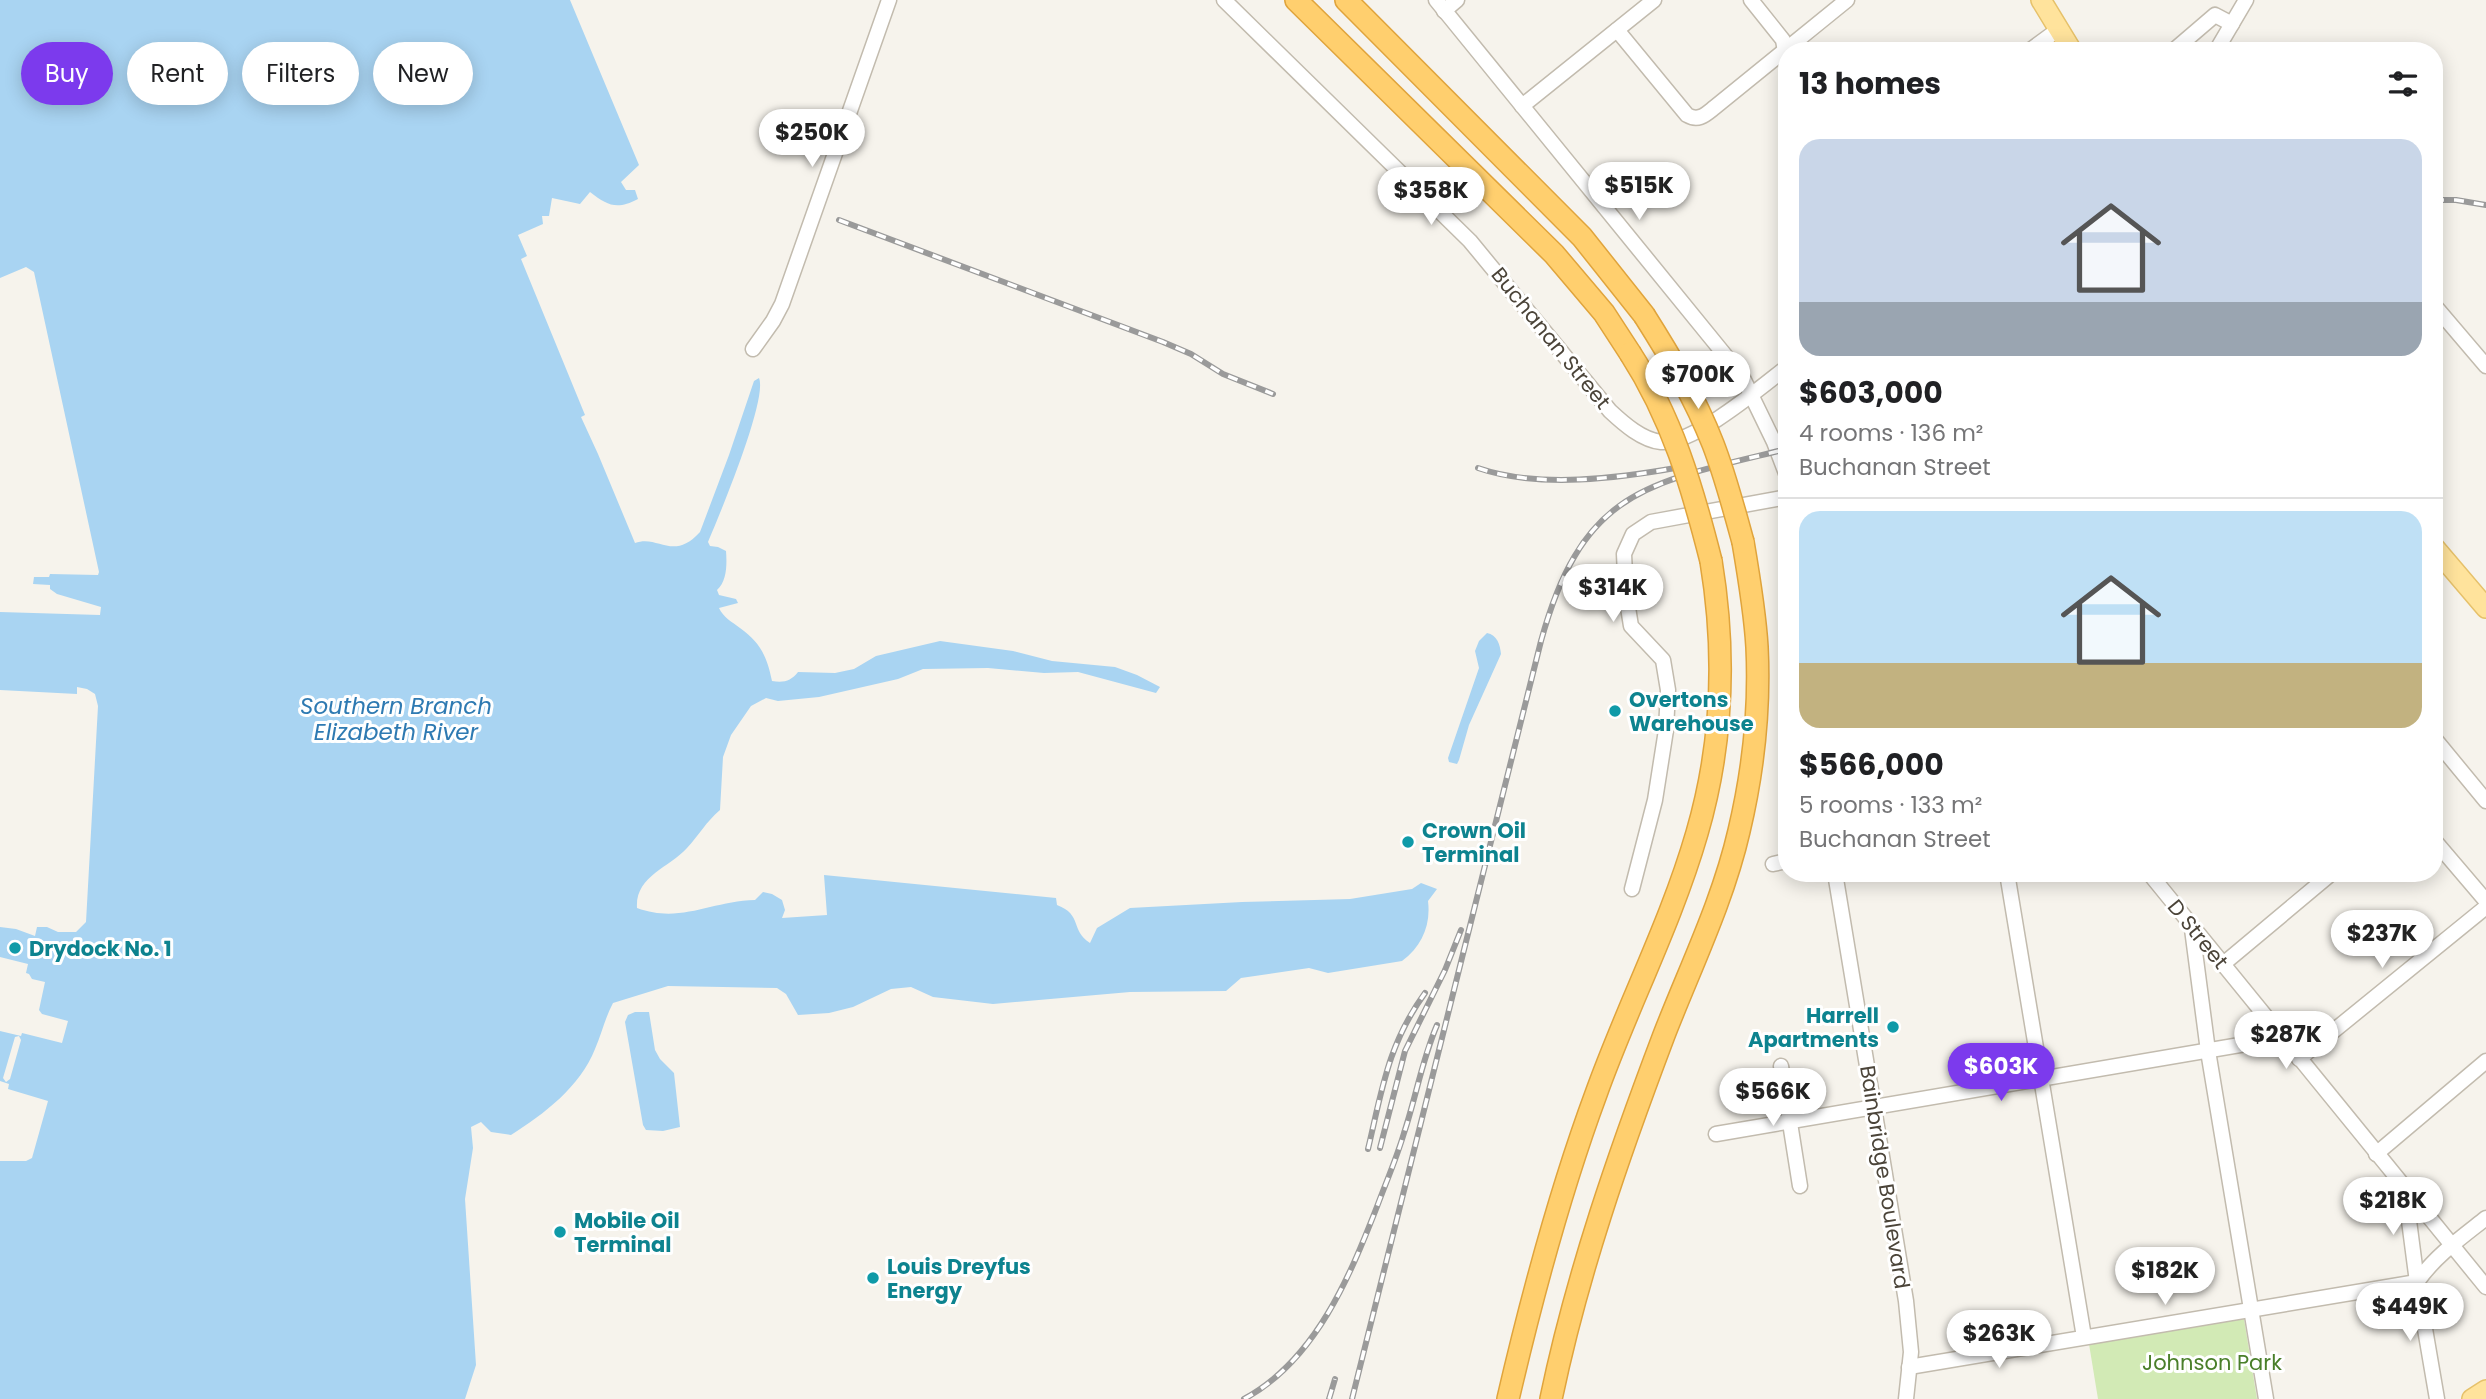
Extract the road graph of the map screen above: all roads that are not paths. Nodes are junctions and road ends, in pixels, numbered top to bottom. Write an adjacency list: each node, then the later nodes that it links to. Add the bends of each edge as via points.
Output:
1 (889, 0): 26 (street, via 782,304)
2 (1224, 0): 29 (street, Buchanan Street, via 1462,233 1628,427 1662,442 1698,432)
3 (1284, 0): 16 (highway)
4 (1296, 0): 16 (highway)
5 (1346, 0): 67 (highway, bridge, via 1582,237 1644,315 1699,411 1743,542 1757,647 1757,685 1752,758 1739,833 1602,1207)
6 (1457, 0): 12 (street)
7 (1654, 0): 15 (street)
8 (1751, 0): 17 (street)
9 (1847, 0): 18 (street)
10 (2041, 0): 14 (main road)
11 (2246, 0): 13 (street)
12 (1440, 5): 24 (street)
13 (2232, 24): 21 (street, via 2215,15); 22 (street)
14 (2059, 29): 19 (street); 20 (main road)
15 (1617, 30): 23 (street, via 1687,115 1695,118); 24 (street)
16 (1338, 41): 66 (highway, bridge, via 1553,254 1604,313 1659,402 1679,448 1711,561 1719,628 1720,704 1711,778 1665,923 1573,1158)
17 (1783, 42)
18 (1800, 42)
19 (2041, 42)
20 (2066, 42)
21 (2184, 42)
22 (2221, 42)
23 (1778, 61)
24 (1522, 106): 29 (street, via 1742,376)
25 (2443, 316): 27 (street)
26 (753, 349)
27 (2486, 366)
28 (1778, 374): 29 (street)
29 (1751, 395): 30 (street)
30 (1778, 452)
31 (1778, 499): 41 (street, via 1651,522 1633,534 1624,554 1631,626 1663,660 1668,690 1655,800)
32 (2443, 558): 33 (main road)
33 (2486, 608)
34 (2443, 749): 35 (street)
35 (2486, 801)
36 (2443, 851): 42 (street)
37 (1836, 882): 52 (street, Bainbridge Boulevard)
38 (2008, 882): 51 (street)
39 (2156, 882): 44 (street, D Street)
40 (2321, 882): 45 (street)
41 (1632, 889)
42 (2486, 901)
43 (2486, 907): 48 (street)
44 (2192, 927): 45 (street, D Street); 47 (street)
45 (2222, 965): 46 (street, D Street)
46 (2281, 1038): 47 (street); 48 (street, D Street)
47 (2208, 1051): 51 (street); 62 (street)
48 (2299, 1059): 55 (street, D Street)
49 (2486, 1061): 55 (street)
50 (1781, 1066): 53 (street)
51 (2040, 1079): 52 (street); 63 (street)
52 (1874, 1107): 53 (street); 64 (street, Bainbridge Boulevard, via 1906,1301)
53 (1790, 1121): 54 (street); 56 (street)
54 (1716, 1134)
55 (2376, 1154): 57 (street, D Street)
56 (1800, 1186)
57 (2404, 1188): 59 (street, D Street); 60 (street)
58 (2486, 1218): 59 (street)
59 (2452, 1245): 60 (street); 61 (street, D Street)
60 (2417, 1282): 62 (street); 70 (street)
61 (2486, 1287)
62 (2251, 1309): 63 (street); 69 (street)
63 (2084, 1337): 64 (street)
64 (1909, 1367): 68 (street, Bainbridge Boulevard)
65 (2486, 1390): 71 (main road)
66 (1508, 1399)
67 (1552, 1399)
68 (1906, 1399)
69 (2266, 1399)
70 (2437, 1399)
71 (2472, 1399)

